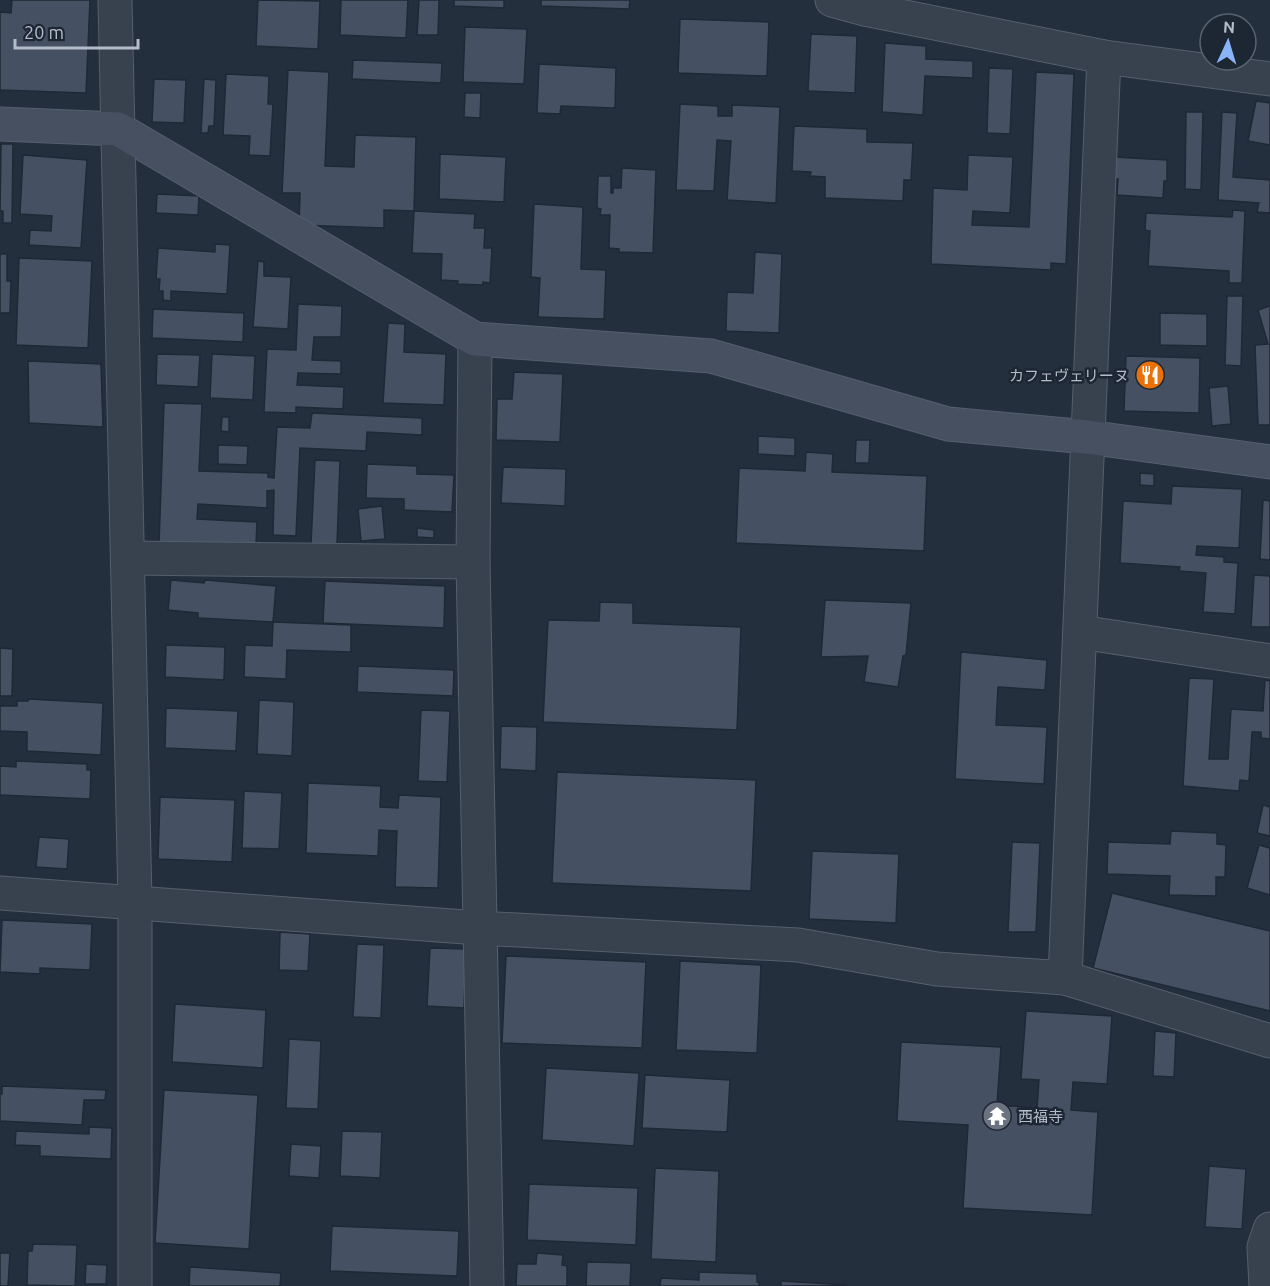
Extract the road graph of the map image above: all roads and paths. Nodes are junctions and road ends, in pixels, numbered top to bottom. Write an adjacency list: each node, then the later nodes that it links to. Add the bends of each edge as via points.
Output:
1 (115, 0): 7 (street)
2 (831, 0): 3 (street)
3 (866, 4): 4 (street)
4 (1104, 57): 5 (street); 9 (street)
5 (1270, 79)
6 (0, 124): 7 (street)
7 (118, 129): 8 (street); 11 (street)
8 (475, 339): 9 (street, via 711,356 948,424); 12 (street)
9 (1087, 437): 10 (street); 13 (street)
10 (1270, 462)
11 (128, 558): 12 (street); 16 (street)
12 (473, 562): 17 (street)
13 (1080, 632): 14 (street); 18 (street)
14 (1270, 661)
15 (0, 893): 16 (street)
16 (135, 902): 17 (street); 21 (street)
17 (480, 928): 18 (street, via 798,945 937,969); 22 (street)
18 (1065, 978): 19 (street)
19 (1270, 1041)
20 (1270, 1229): 23 (street, via 1264,1247)
21 (135, 1286)
22 (487, 1286)
23 (1266, 1286)

